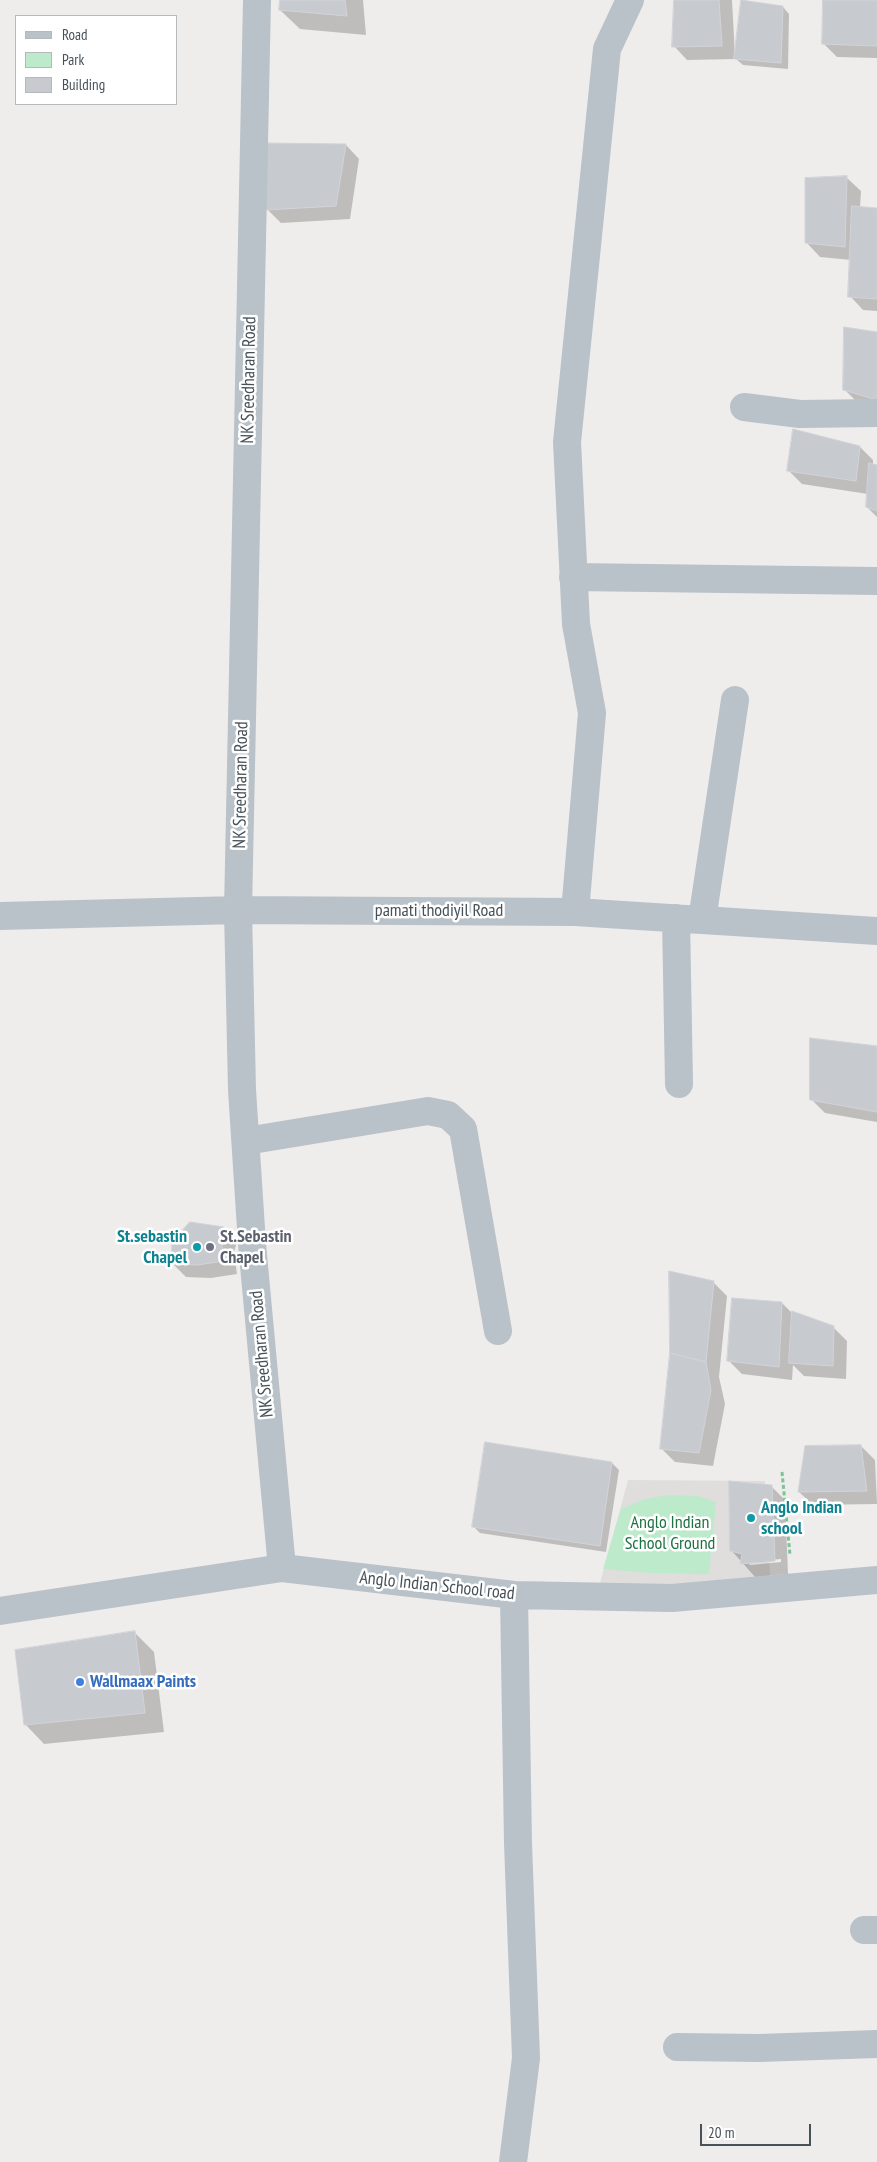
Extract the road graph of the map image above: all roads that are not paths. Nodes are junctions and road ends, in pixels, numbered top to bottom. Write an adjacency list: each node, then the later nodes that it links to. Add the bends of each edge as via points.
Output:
1 (257, 0): 8 (street, NK Sreedharan Road)
2 (630, 0): 5 (street, via 607,49 567,442)
3 (744, 407): 4 (street, via 800,414)
4 (877, 413)
5 (573, 577): 6 (street); 9 (street, via 576,624 592,713)
6 (877, 581)
7 (735, 700): 11 (street)
8 (238, 910): 9 (street, pamati thodiyil Road); 10 (street, pamati thodiyil Road); 14 (street, NK Sreedharan Road)
9 (575, 912): 11 (street, pamati thodiyil Road)
10 (0, 916)
11 (689, 919): 12 (street, pamati thodiyil Road); 13 (street)
12 (877, 931)
13 (678, 1084)
14 (246, 1141): 15 (street, via 428,1110 448,1115 463,1129); 16 (street, NK Sreedharan Road, via 252,1244)
15 (498, 1331)
16 (282, 1568): 18 (street, Anglo Indian School road); 19 (street, Anglo Indian School road)
17 (877, 1580): 18 (street, Anglo Indian School road, via 672,1598)
18 (514, 1595): 22 (street, via 526,2058)
19 (0, 1612)
20 (877, 2044): 21 (street)
21 (677, 2047)
22 (513, 2162)

